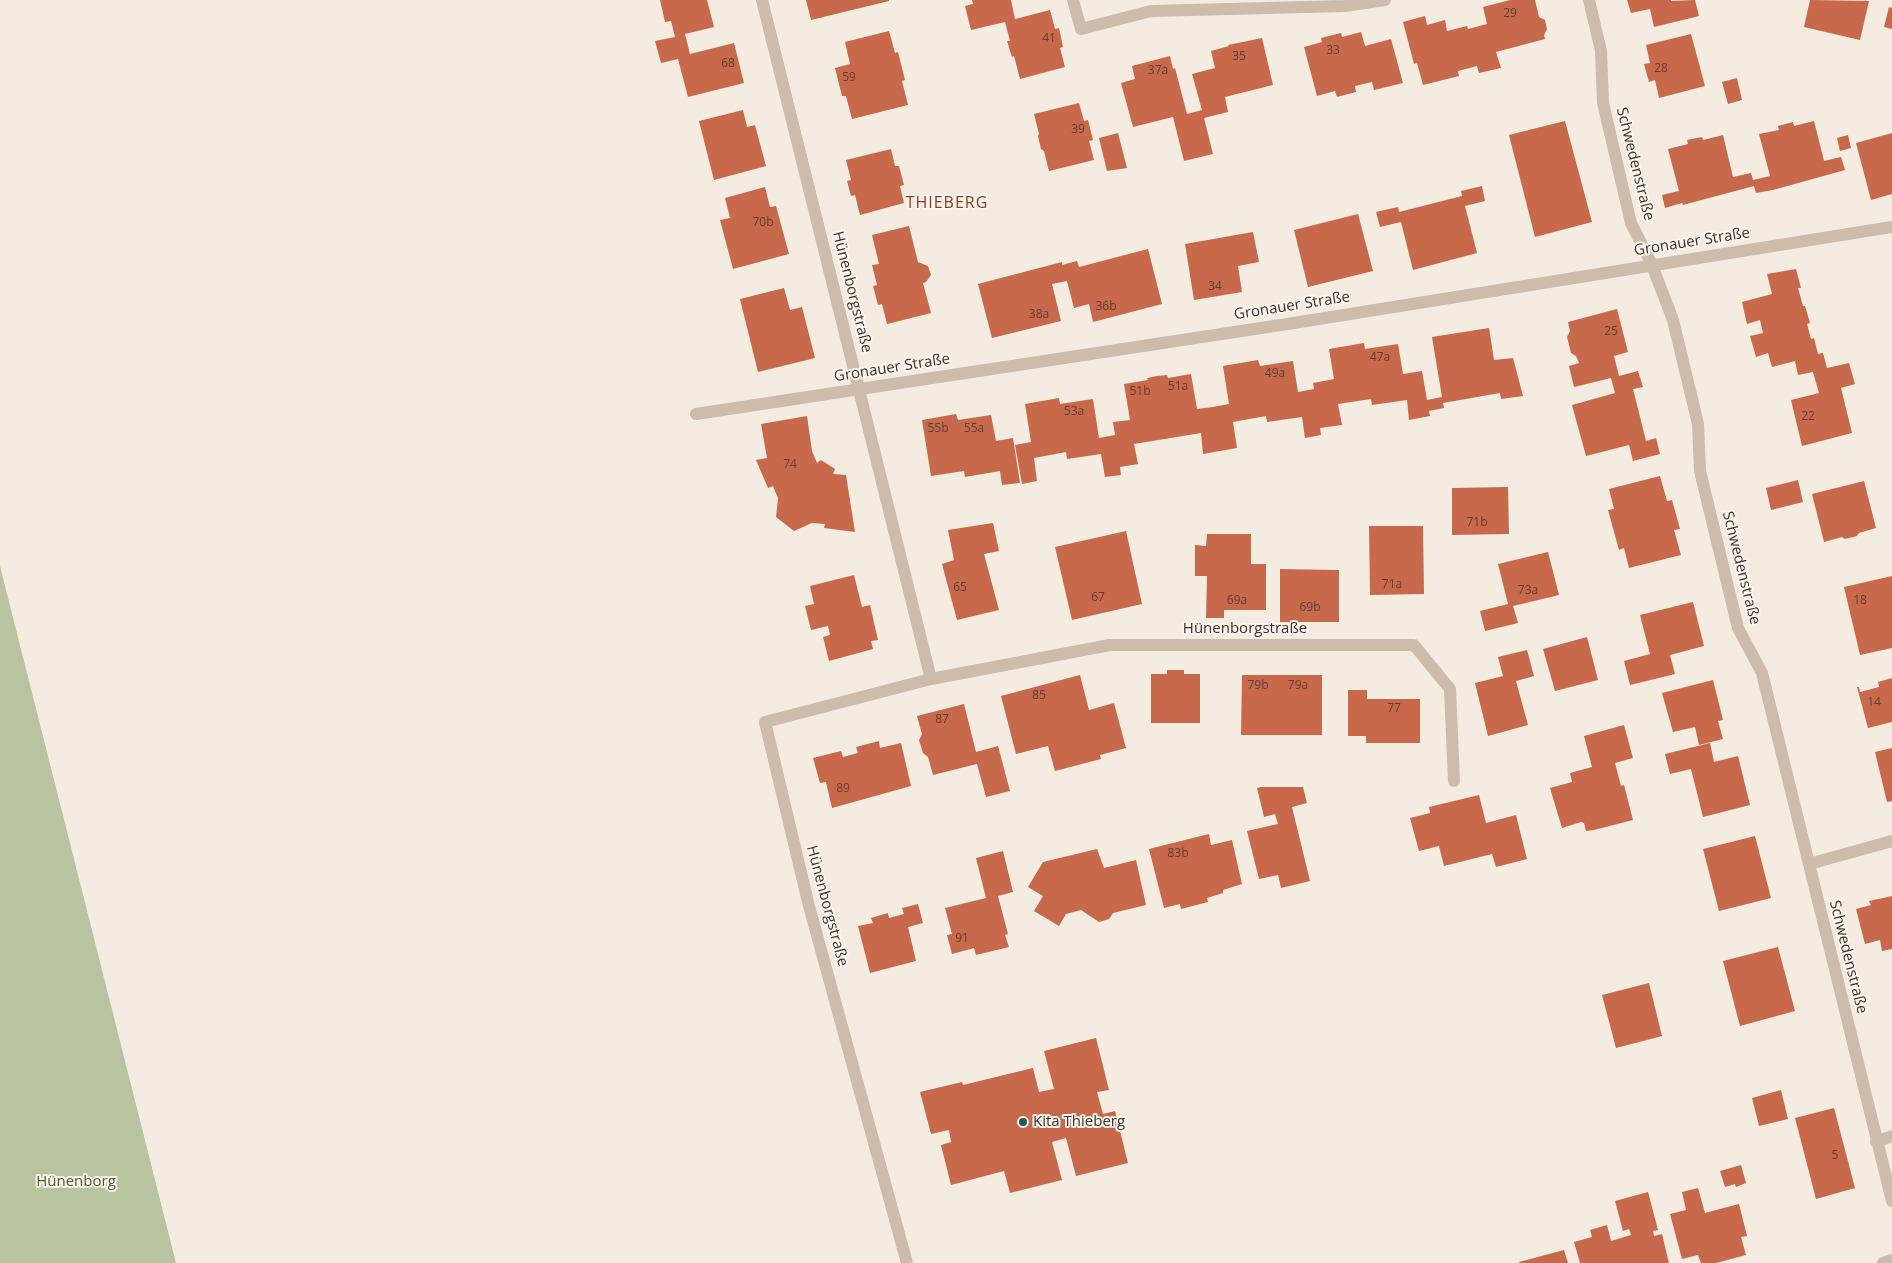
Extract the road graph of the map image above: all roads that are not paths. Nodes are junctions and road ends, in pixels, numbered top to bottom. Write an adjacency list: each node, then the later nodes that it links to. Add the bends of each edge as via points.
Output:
1 (762, 0): 7 (street, Hünenborgstraße)
2 (1073, 0): 3 (street, via 1080,29 1151,11 1345,6)
3 (1386, 0)
4 (1588, 0): 6 (street, Schwedenstraße, via 1601,51 1603,103 1631,223)
5 (1892, 227): 6 (street, Gronauer Straße)
6 (1652, 265): 7 (street, Gronauer Straße); 12 (street, Schwedenstraße, via 1672,320 1698,424 1700,471 1738,628 1762,673)
7 (859, 389): 8 (street, Gronauer Straße); 9 (street, Hünenborgstraße)
8 (696, 414)
9 (930, 679): 10 (street, Hünenborgstraße, via 1110,645 1414,645 1450,689); 17 (street, Hünenborgstraße, via 765,722 810,906)
10 (1454, 781)
11 (1892, 841): 12 (street)
12 (1809, 864): 14 (street, Schwedenstraße)
13 (1892, 1136): 14 (street)
14 (1876, 1142): 15 (street, Schwedenstraße)
15 (1892, 1201)
16 (1892, 1260): 18 (street)
17 (907, 1263)
18 (1883, 1263)

